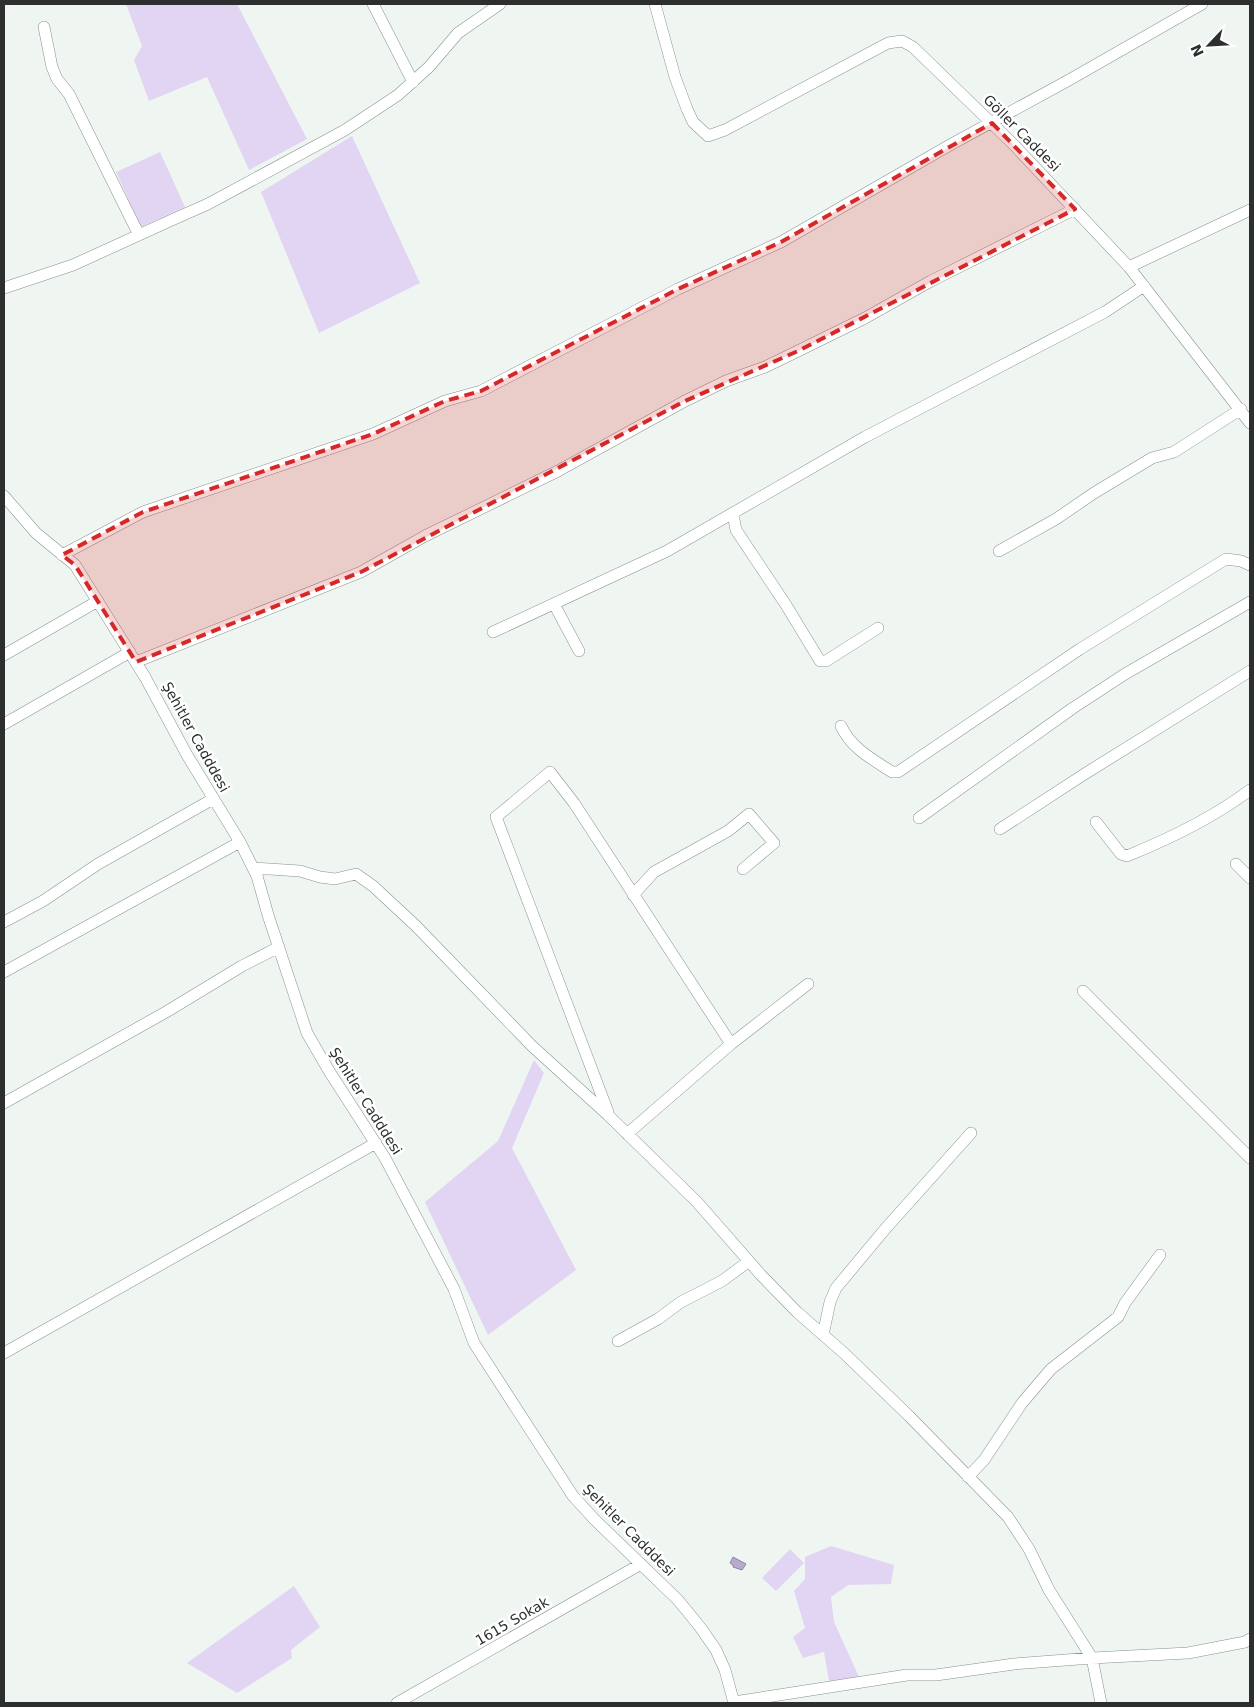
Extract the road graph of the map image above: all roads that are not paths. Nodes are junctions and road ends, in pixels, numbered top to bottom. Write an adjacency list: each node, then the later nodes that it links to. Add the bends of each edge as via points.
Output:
1 (374, 4): 6 (street)
2 (500, 4): 6 (street, via 458,33)
3 (654, 4): 7 (street, Göller Caddesi, via 687,109 708,136 888,43 902,41 913,46)
4 (1202, 4): 7 (street)
5 (44, 27): 10 (street, via 57,79 73,102)
6 (412, 82): 10 (street, via 345,130 208,204)
7 (992, 123): 8 (street, Göller Caddesi); 19 (street, via 781,242 678,288 481,391 445,401 373,434 143,512)
8 (1075, 209): 11 (street, Göller Caddesi); 28 (street, via 798,351 685,401 558,471 425,536 361,572)
9 (1250, 210): 11 (street)
10 (139, 235): 13 (street, via 73,265)
11 (1129, 267): 12 (street, Göller Caddesi)
12 (1144, 286): 14 (street, Göller Caddesi); 17 (street, via 1105,312 865,437)
13 (4, 288)
14 (1241, 409): 15 (street, Göller Caddesi); 18 (street, via 1174,452 1152,458)
15 (1250, 423)
16 (4, 496): 19 (street, Şehitler Cadddesi, via 36,533)
17 (733, 514): 23 (street, via 667,551); 24 (street, via 736,530 820,661 826,661)
18 (999, 551)
19 (62, 555): 21 (street, Şehitler Cadddesi, via 75,565)
20 (1250, 565): 31 (street, via 1226,559 1080,649 898,772 892,772 855,746)
21 (98, 601): 27 (street); 28 (street, Şehitler Cadddesi)
22 (1250, 602): 34 (street, via 1124,674)
23 (554, 604): 25 (street); 26 (street)
24 (878, 628)
25 (493, 632)
26 (579, 651)
27 (4, 655)
28 (133, 657): 30 (street); 33 (street, Şehitler Cadddesi)
29 (1250, 671): 36 (street)
30 (4, 724)
31 (841, 726)
32 (1250, 790): 35 (street, via 1158,843 1128,856 1121,854)
33 (213, 799): 37 (street, Şehitler Cadddesi); 43 (street)
34 (918, 818)
35 (1096, 822)
36 (1000, 829)
37 (240, 842): 39 (street, Şehitler Cadddesi); 45 (street)
38 (1236, 864): 41 (street)
39 (253, 868): 44 (street, Şehitler Cadddesi); 50 (street, via 300,871 334,879 356,874 416,926 532,1046)
40 (743, 869): 42 (street, via 774,842 750,814 728,831 654,872)
41 (1250, 878)
42 (633, 895): 48 (street); 50 (street, via 550,772 496,817)
43 (4, 922)
44 (279, 947): 49 (street); 53 (street, Şehitler Cadddesi, via 307,1033)
45 (4, 972)
46 (808, 984): 48 (street)
47 (1083, 991): 54 (street)
48 (731, 1044): 52 (street)
49 (4, 1103)
50 (608, 1115): 52 (street)
51 (971, 1133): 57 (street, via 836,1288)
52 (627, 1134): 56 (street, via 697,1202)
53 (376, 1143): 59 (street); 61 (street, Şehitler Cadddesi, via 454,1289 474,1343 573,1496)
54 (1250, 1158)
55 (1160, 1255): 60 (street, via 1118,1317 1051,1369)
56 (749, 1261): 57 (street); 58 (street, via 722,1281)
57 (823, 1335): 60 (street)
58 (618, 1341)
59 (4, 1353)
60 (968, 1477): 63 (street, via 1008,1517)
61 (641, 1564): 64 (street, Şehitler Cadddesi, via 678,1600 716,1650); 65 (street, 1615 Sokak)
62 (1250, 1639): 63 (street, via 1188,1653)
63 (1092, 1658): 64 (street, via 936,1675 907,1675); 66 (street)
64 (734, 1702)
65 (397, 1703)
66 (1101, 1703)

